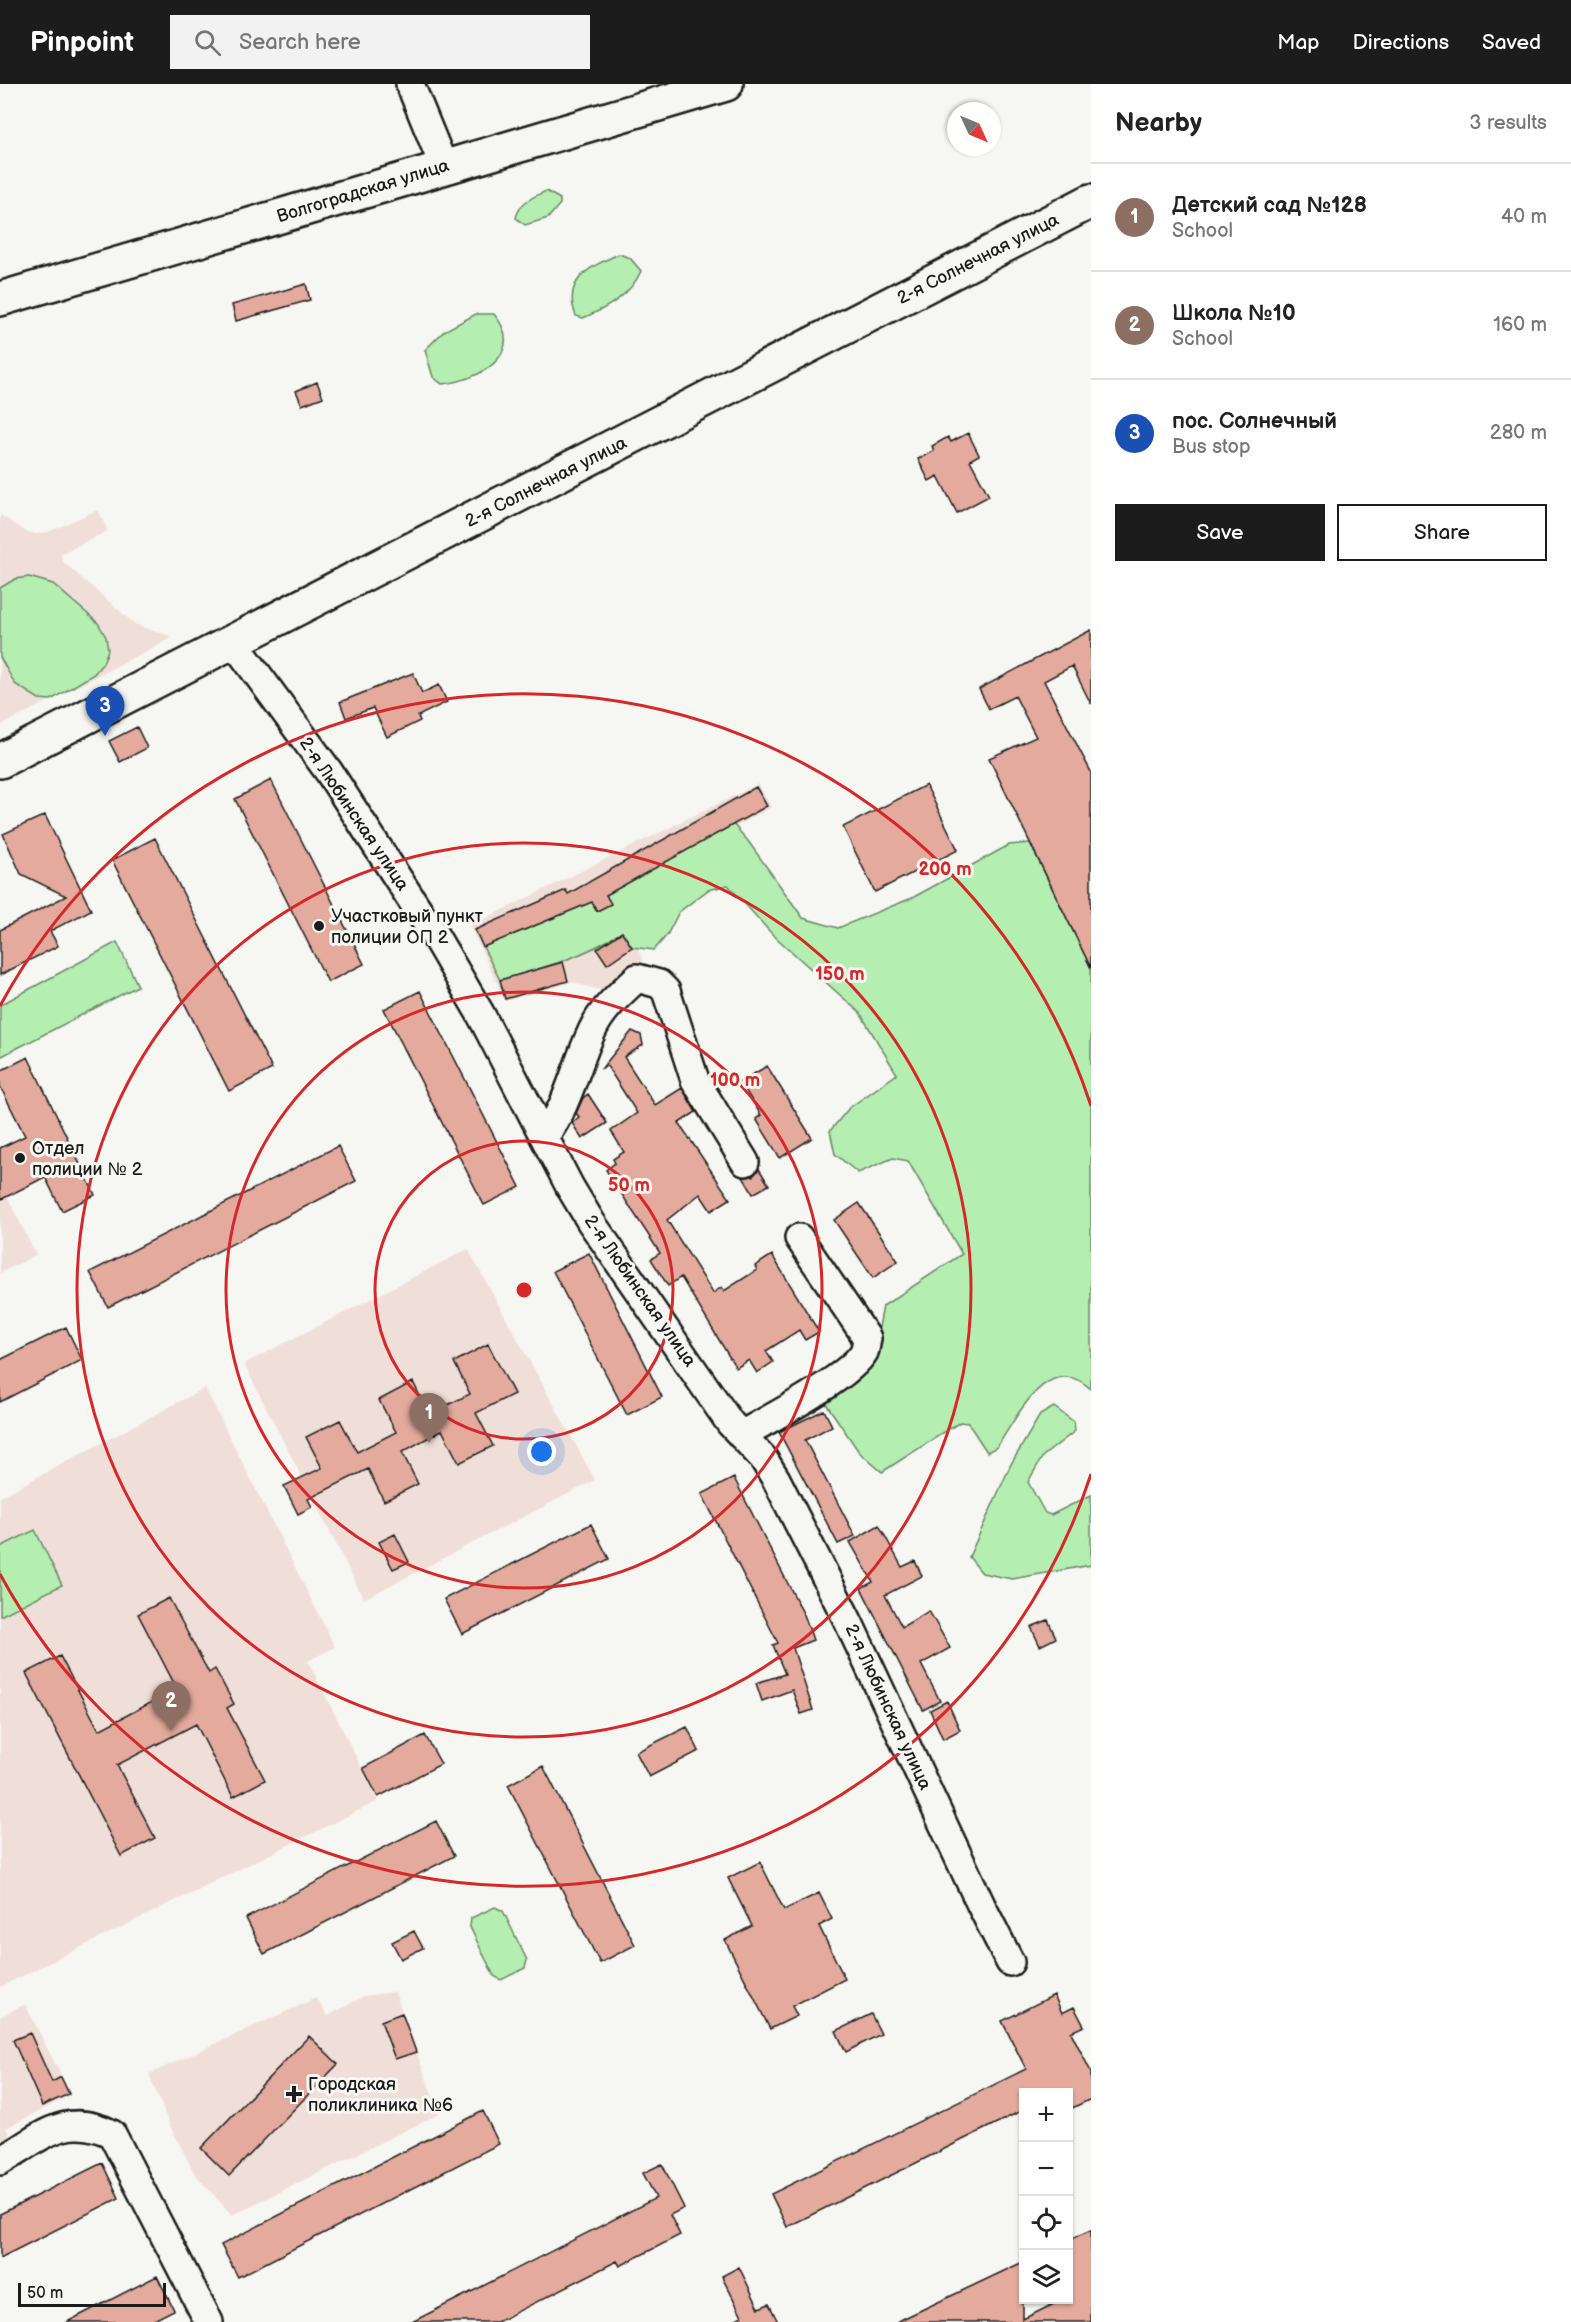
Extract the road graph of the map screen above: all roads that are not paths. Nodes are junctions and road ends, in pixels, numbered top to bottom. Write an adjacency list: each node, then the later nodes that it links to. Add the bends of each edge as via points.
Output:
1 (410, 84): 3 (street)
2 (726, 84): 3 (main road, Волгоградская улица)
3 (444, 167): 5 (main road, Волгоградская улица)
4 (1091, 201): 6 (main road, 2-я Солнечная улица)
5 (0, 299)
6 (233, 641): 7 (main road, 2-я Солнечная улица); 8 (street, 2-я Любинская улица, via 329,772 435,936)
7 (0, 761)
8 (545, 1136): 9 (street, via 565,1104 600,1016 637,978 659,984 666,991 695,1080); 11 (street, 2-я Любинская улица, via 591,1222)
9 (745, 1162)
10 (798, 1238): 11 (street, via 867,1338 864,1352 810,1396)
11 (741, 1435): 12 (street, 2-я Любинская улица, via 763,1458 782,1489)
12 (1010, 1962)
13 (0, 2161): 14 (street, via 58,2127 79,2122 112,2134)
14 (209, 2322)

